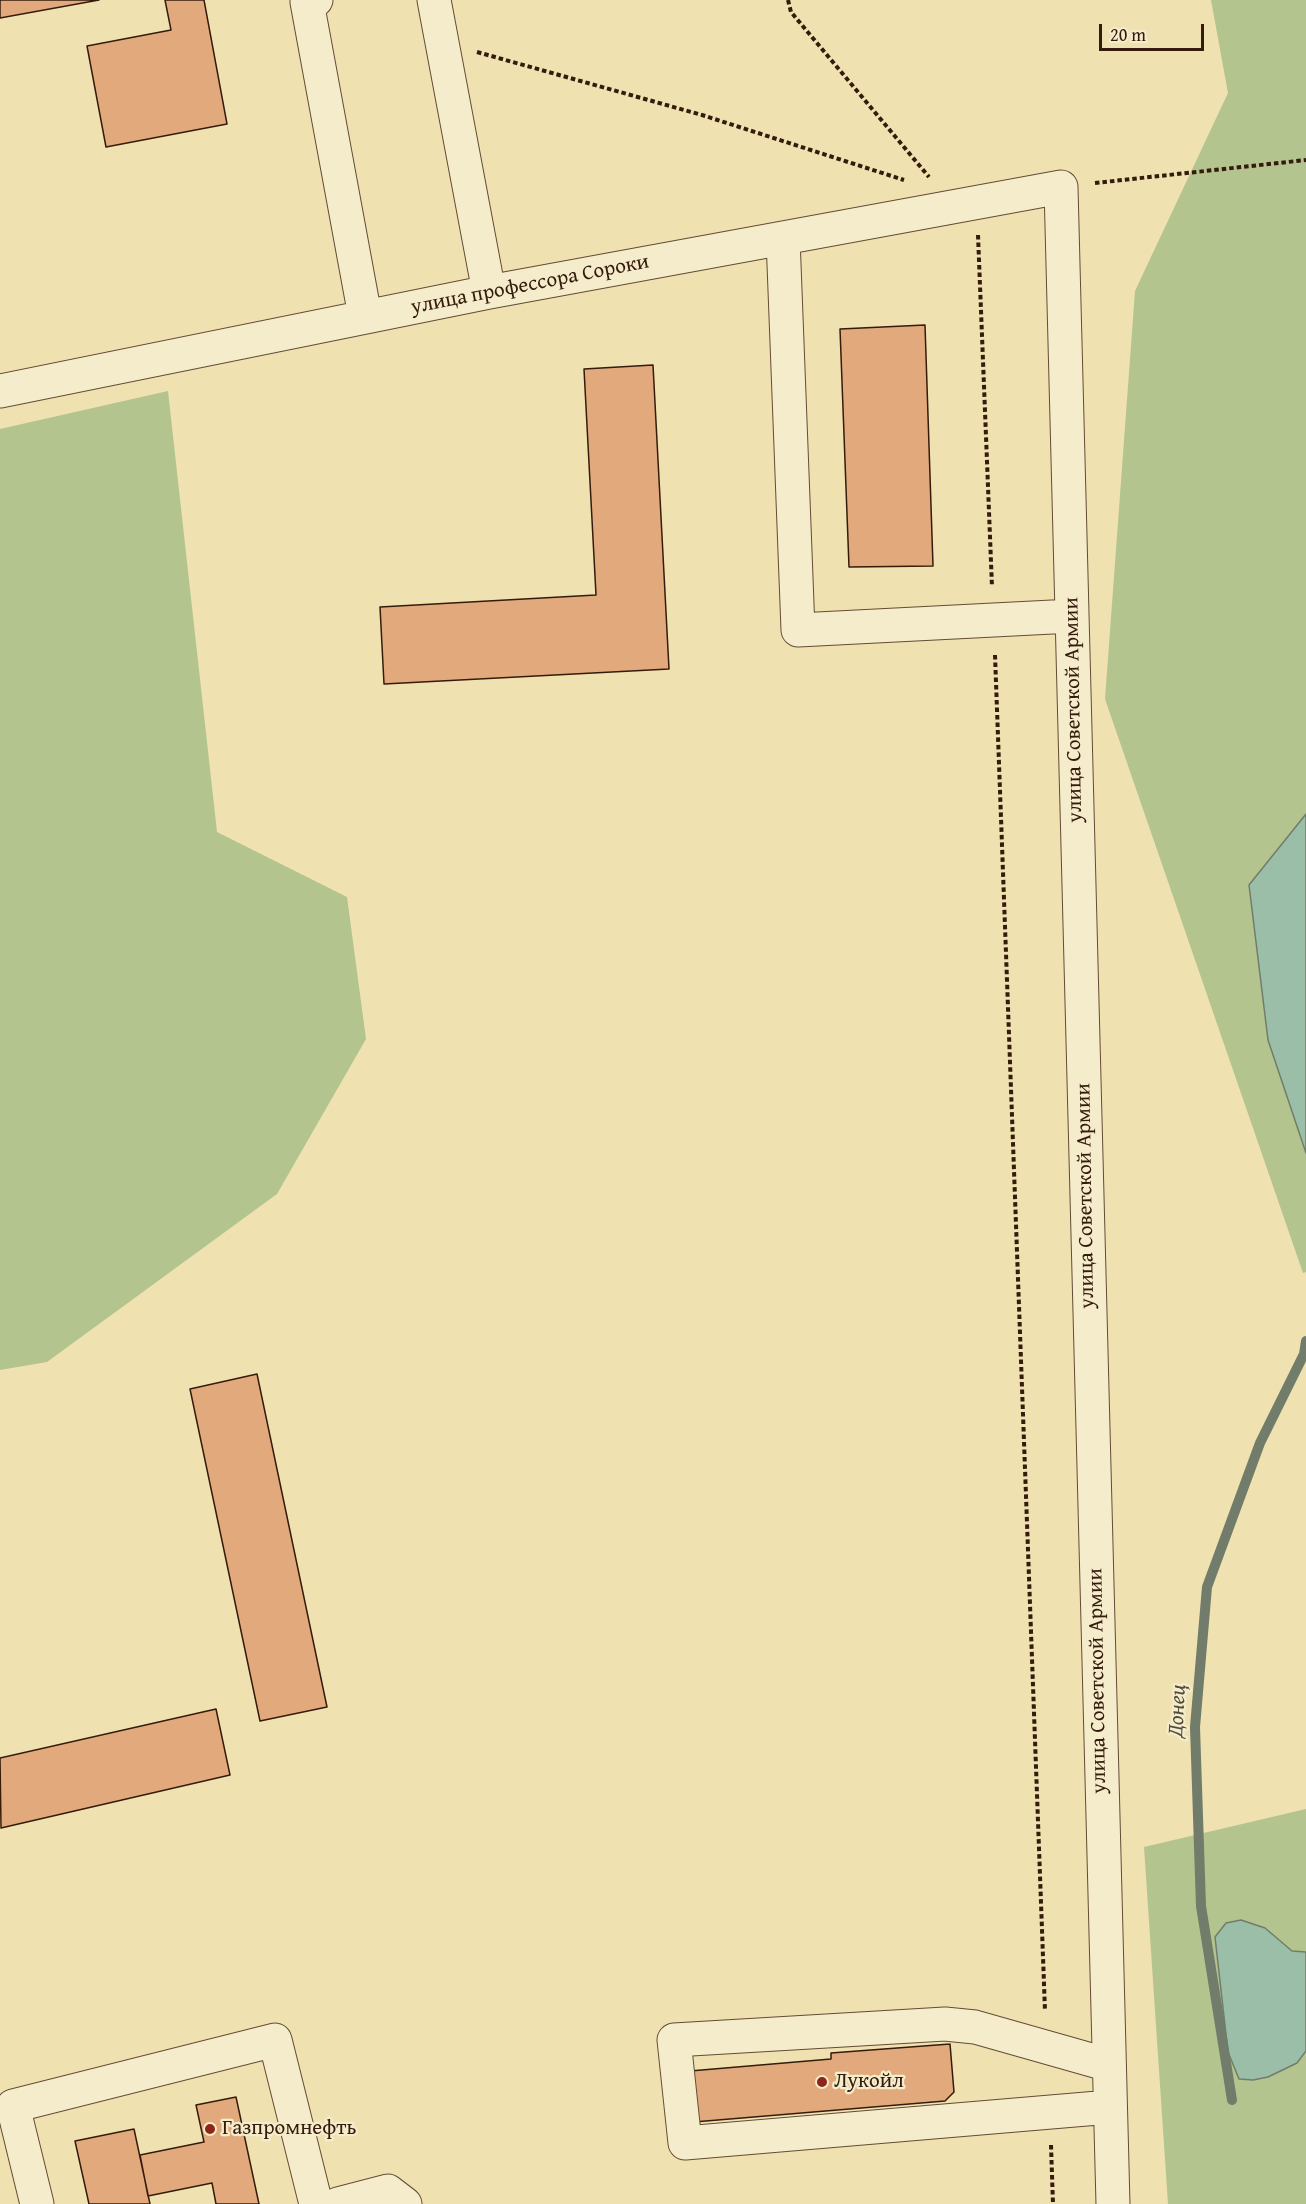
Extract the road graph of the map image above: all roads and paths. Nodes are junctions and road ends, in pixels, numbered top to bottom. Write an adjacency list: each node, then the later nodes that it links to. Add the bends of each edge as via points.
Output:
1 (316, 0): 11 (street, via 307,2)
2 (434, 0): 4 (street)
3 (788, 0): 8 (path, via 790,12 941,192)
4 (442, 42): 6 (path, via 702,115); 10 (street)
5 (1306, 160): 7 (path)
6 (907, 181)
7 (1062, 187): 8 (street, улица профессора Сороки); 13 (street, улица Советской Армии)
8 (977, 202): 9 (street, улица профессора Сороки); 14 (path)
9 (783, 238): 10 (street, улица профессора Сороки); 14 (street, via 798,630)
10 (489, 292): 11 (street, улица профессора Сороки)
11 (365, 316): 12 (street, улица профессора Сороки)
12 (0, 390)
13 (1072, 616): 14 (street); 16 (street, улица Советской Армии)
14 (993, 620): 15 (path)
15 (1047, 2047): 16 (street); 18 (street, via 975,2027 945,2025 674,2040 685,2143)
16 (1109, 2065): 17 (street, улица Советской Армии)
17 (1110, 2107): 18 (street); 24 (street, улица Советской Армии)
18 (1050, 2113): 23 (path)
19 (37, 2204): 20 (street, via 13,2106 275,2040)
20 (316, 2204)
21 (338, 2204): 22 (street, via 388,2191)
22 (405, 2204)
23 (1053, 2204)
24 (1113, 2204)

